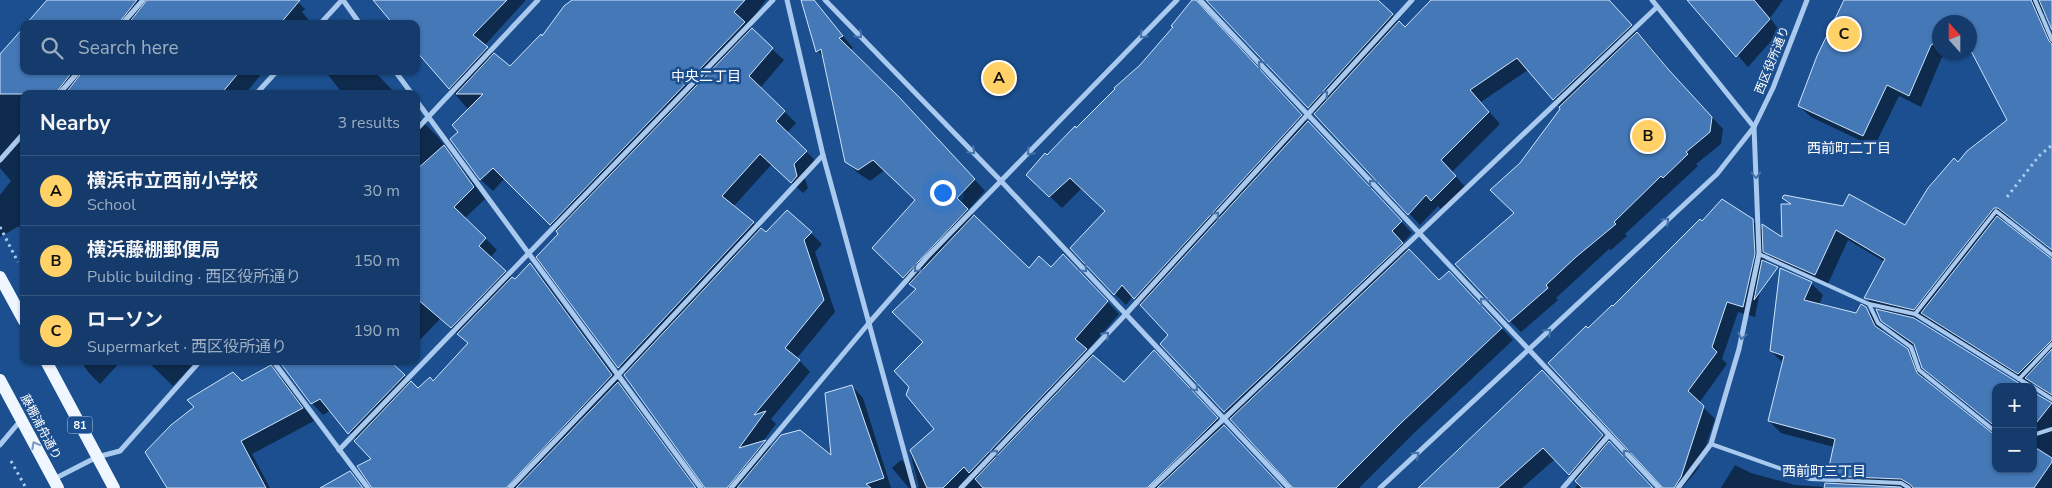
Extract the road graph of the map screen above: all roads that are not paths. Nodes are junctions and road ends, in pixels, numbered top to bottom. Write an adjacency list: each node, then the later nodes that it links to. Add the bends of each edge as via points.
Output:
1 (144, 0): 14 (street)
2 (342, 0): 15 (street); 16 (street)
3 (538, 0): 26 (street)
4 (773, 0): 34 (street)
5 (787, 0): 30 (street)
6 (825, 0): 32 (street, one-way to 32)
7 (1177, 0): 32 (street, one-way to 32)
8 (1200, 0): 25 (street, one-way to 8)
9 (1412, 0): 25 (street, one-way to 9)
10 (1652, 0): 13 (street)
11 (1807, 0): 28 (street, 西区役所通り, via 1773,88)
12 (2035, 0): 17 (lane)
13 (1657, 7): 28 (street); 33 (street)
14 (126, 20)
15 (324, 20)
16 (357, 20)
17 (2052, 40)
18 (76, 75): 21 (street)
19 (273, 75): 22 (street)
20 (398, 75): 23 (street)
21 (63, 90)
22 (260, 90)
23 (409, 90)
24 (420, 105): 26 (street)
25 (1307, 114): 33 (street, one-way to 25); 40 (street, one-way to 25)
26 (429, 117): 27 (street); 34 (street)
27 (420, 126)
28 (1754, 127): 35 (street, one-way to 35); 44 (street, 西区役所通り, one-way to 28, via 1717,174)
29 (20, 138): 31 (street)
30 (823, 155): 42 (street); 48 (street)
31 (0, 160)
32 (1001, 181): 40 (street, one-way to 40); 42 (street, one-way to 42)
33 (1420, 234): 44 (street, one-way to 33); 54 (street)
34 (528, 252): 48 (street); 62 (street)
35 (1759, 254): 38 (lane); 61 (street, one-way to 61, via 1739,349)
36 (2052, 254): 41 (lane, via 1996,211)
37 (0, 276): 39 (main road)
38 (1869, 304): 41 (lane); 56 (lane, via 1878,323 1911,347 1919,370)
39 (20, 313)
40 (1126, 314): 54 (street, one-way to 54); 71 (street, one-way to 40)
41 (1915, 314): 49 (lane)
42 (869, 323): 69 (street); 70 (street)
43 (2052, 344): 49 (lane)
44 (1529, 350): 59 (street); 74 (street, 西区役所通り, one-way to 44)
45 (48, 365): 63 (main road, 81)
46 (196, 365): 63 (street, via 120,451)
47 (276, 365): 62 (street)
48 (618, 375): 67 (street); 68 (street)
49 (2019, 379): 51 (lane)
50 (0, 380): 55 (main road, 藤棚浦舟通り)
51 (2026, 383)
52 (2037, 390): 53 (lane)
53 (2052, 399)
54 (1224, 418): 72 (street); 73 (street)
55 (22, 420): 60 (street); 64 (main road, 藤棚浦舟通り, one-way to 55)
56 (1992, 429)
57 (2052, 429): 58 (lane)
58 (2037, 435)
59 (1610, 436): 75 (street); 76 (street, one-way to 59)
60 (1, 444)
61 (1711, 444): 77 (street); 78 (lane, via 1810,479 1900,483)
62 (339, 450): 66 (street)
63 (97, 457): 64 (street); 65 (main road, 81)
64 (56, 484)
65 (114, 488)
66 (368, 488)
67 (510, 488)
68 (701, 488)
69 (731, 488)
70 (914, 488)
71 (961, 488)
72 (1151, 488)
73 (1289, 488)
74 (1380, 488)
75 (1563, 488)
76 (1659, 488)
77 (1678, 488)
78 (1909, 488)

